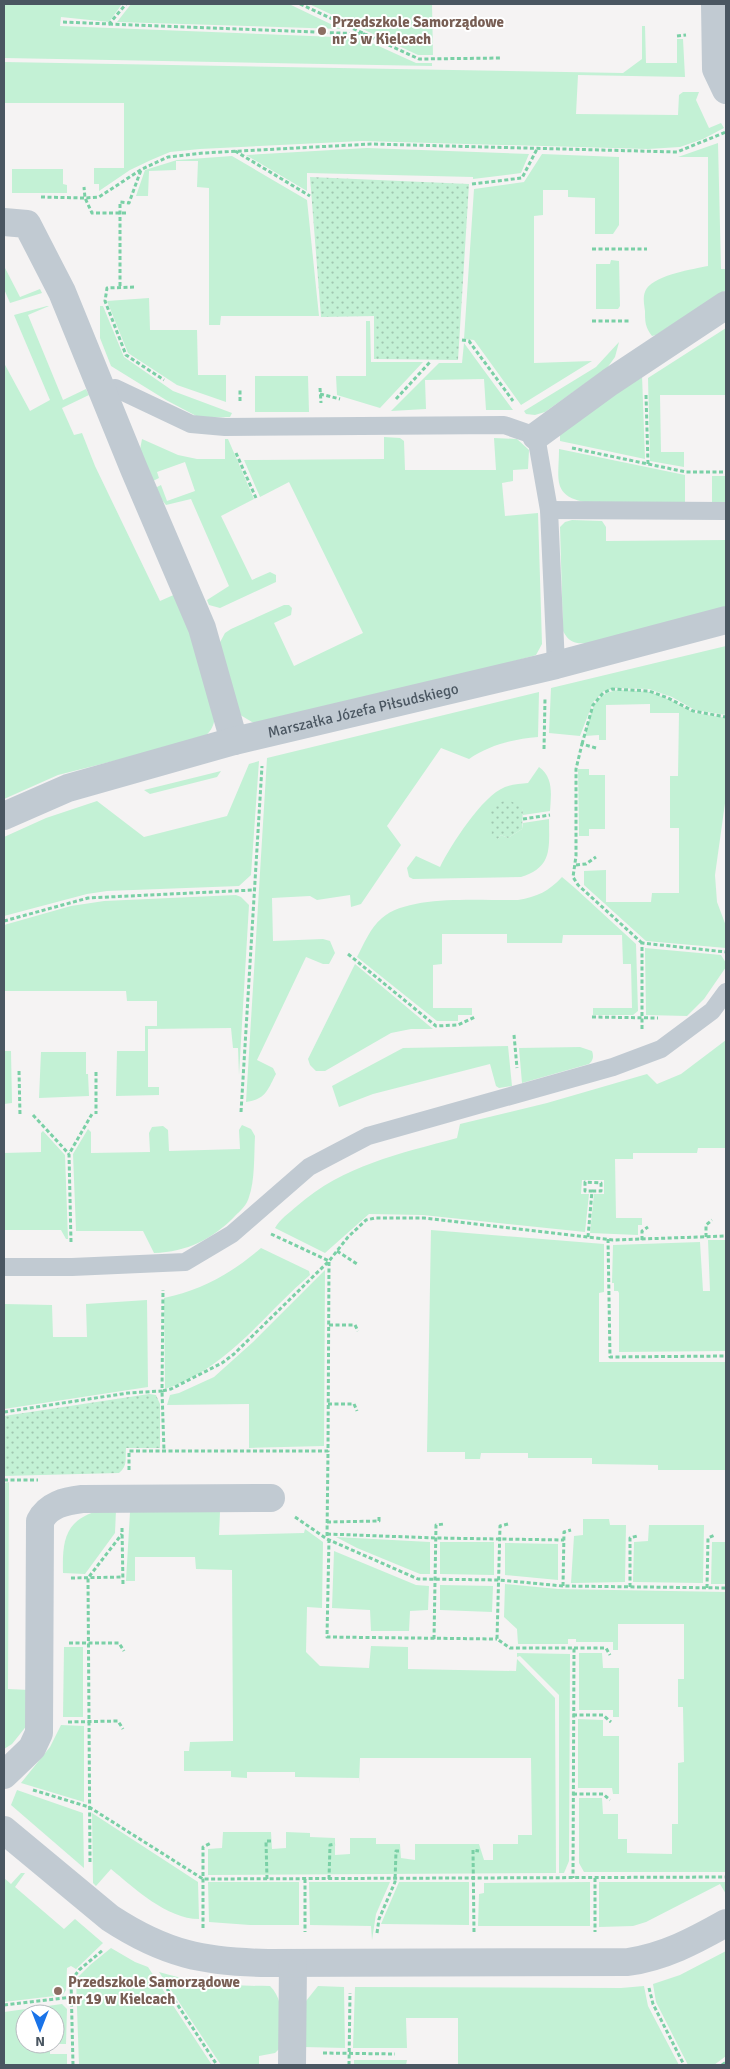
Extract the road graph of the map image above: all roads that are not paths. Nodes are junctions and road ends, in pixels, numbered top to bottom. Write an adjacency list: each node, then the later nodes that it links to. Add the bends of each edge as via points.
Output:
1 (714, 4): 2 (street, via 716,69)
2 (726, 90)
3 (4, 222): 5 (street, via 27,224 62,292)
4 (726, 306): 6 (street, via 645,372 610,382)
5 (103, 392): 6 (lane, via 115,388 191,424 225,427 504,425); 11 (street, via 202,628)
6 (536, 436): 7 (lane)
7 (549, 510): 8 (lane); 10 (lane)
8 (726, 511)
9 (726, 620): 10 (street, Marszałka Józefa Piłsudskiego)
10 (556, 665): 11 (street, Marszałka Józefa Piłsudskiego)
11 (234, 741): 12 (street, Marszałka Józefa Piłsudskiego, via 68,788)
12 (4, 816)
13 (726, 992): 14 (lane, via 712,1011 661,1049 613,1067 368,1136 309,1167 232,1234 186,1262)
14 (4, 1267)
15 (271, 1498): 16 (street, via 91,1498 64,1502 45,1512 40,1521 40,1722 35,1743)
16 (4, 1775)
17 (4, 1830): 19 (street, via 110,1918 153,1944 204,1959)
18 (726, 1923): 19 (street, via 664,1954 628,1962)
19 (293, 1963): 20 (street)
20 (292, 2059)

